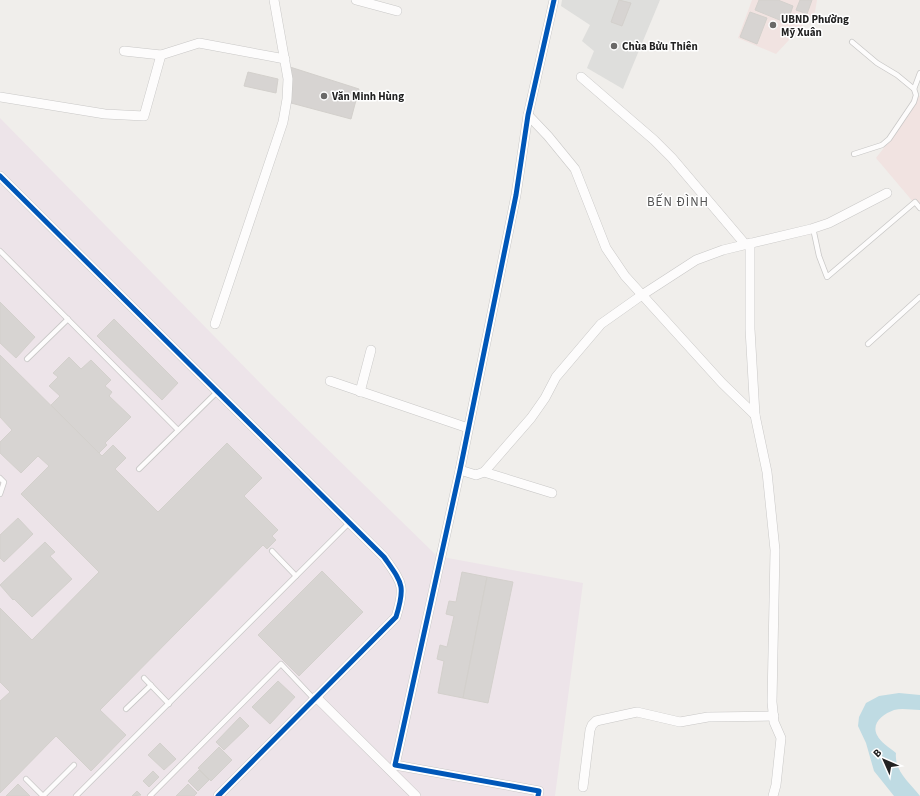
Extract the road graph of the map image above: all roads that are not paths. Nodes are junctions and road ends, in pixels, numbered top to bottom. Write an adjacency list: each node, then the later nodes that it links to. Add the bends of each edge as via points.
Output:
1 (274, 0): 8 (street)
2 (356, 0): 4 (street)
3 (554, 0): 13 (street)
4 (397, 11)
5 (852, 42): 11 (lane)
6 (124, 51): 7 (street)
7 (161, 55): 8 (street, via 199,43); 12 (street, via 144,116 105,114)
8 (285, 58): 24 (street, via 288,99 283,122)
9 (920, 73): 11 (lane)
10 (580, 77): 19 (street, via 667,153)
11 (914, 89): 14 (lane, via 914,102 889,139)
12 (0, 97)
13 (528, 115): 21 (street, via 575,170 606,248); 32 (street, via 516,195)
14 (854, 154)
15 (0, 176): 29 (street)
16 (887, 193): 18 (street, via 829,223)
17 (920, 208): 18 (lane, via 914,202 827,277)
18 (813, 228): 19 (street)
19 (748, 244): 21 (street, via 696,260); 31 (street)
20 (0, 251): 23 (lane)
21 (642, 295): 31 (street); 36 (street, via 596,330 556,377 531,418)
22 (920, 297): 25 (lane)
23 (68, 319): 27 (lane); 33 (lane)
24 (215, 324)
25 (868, 344)
26 (371, 350): 30 (street)
27 (27, 359)
28 (330, 381): 30 (street)
29 (218, 392): 33 (lane); 40 (street)
30 (360, 392): 32 (street)
31 (755, 416): 48 (street, via 767,472 775,550 772,702)
32 (468, 428): 35 (street)
33 (178, 430): 34 (lane)
34 (139, 469)
35 (460, 470): 36 (street, via 476,475); 57 (street, via 395,765 539,791)
36 (484, 472): 38 (street)
37 (0, 478): 39 (lane, via 4,482)
38 (552, 493)
39 (0, 494)
40 (350, 522): 42 (lane); 45 (street, via 384,557 402,583 401,601 396,617)
41 (272, 551): 42 (lane)
42 (296, 576): 46 (lane)
43 (144, 678): 44 (lane)
44 (151, 685): 46 (lane); 47 (lane)
45 (315, 698): 54 (lane, via 281,664); 55 (street); 56 (street)
46 (169, 704): 53 (lane)
47 (126, 709)
48 (774, 716): 51 (street, via 708,717 680,722 637,712 596,722 590,730); 58 (street, via 781,738)
49 (74, 764): 52 (lane)
50 (26, 779): 52 (lane)
51 (583, 787)
52 (43, 796)
53 (76, 796)
54 (150, 796)
55 (218, 796)
56 (416, 796)
57 (538, 796)
58 (773, 796)

